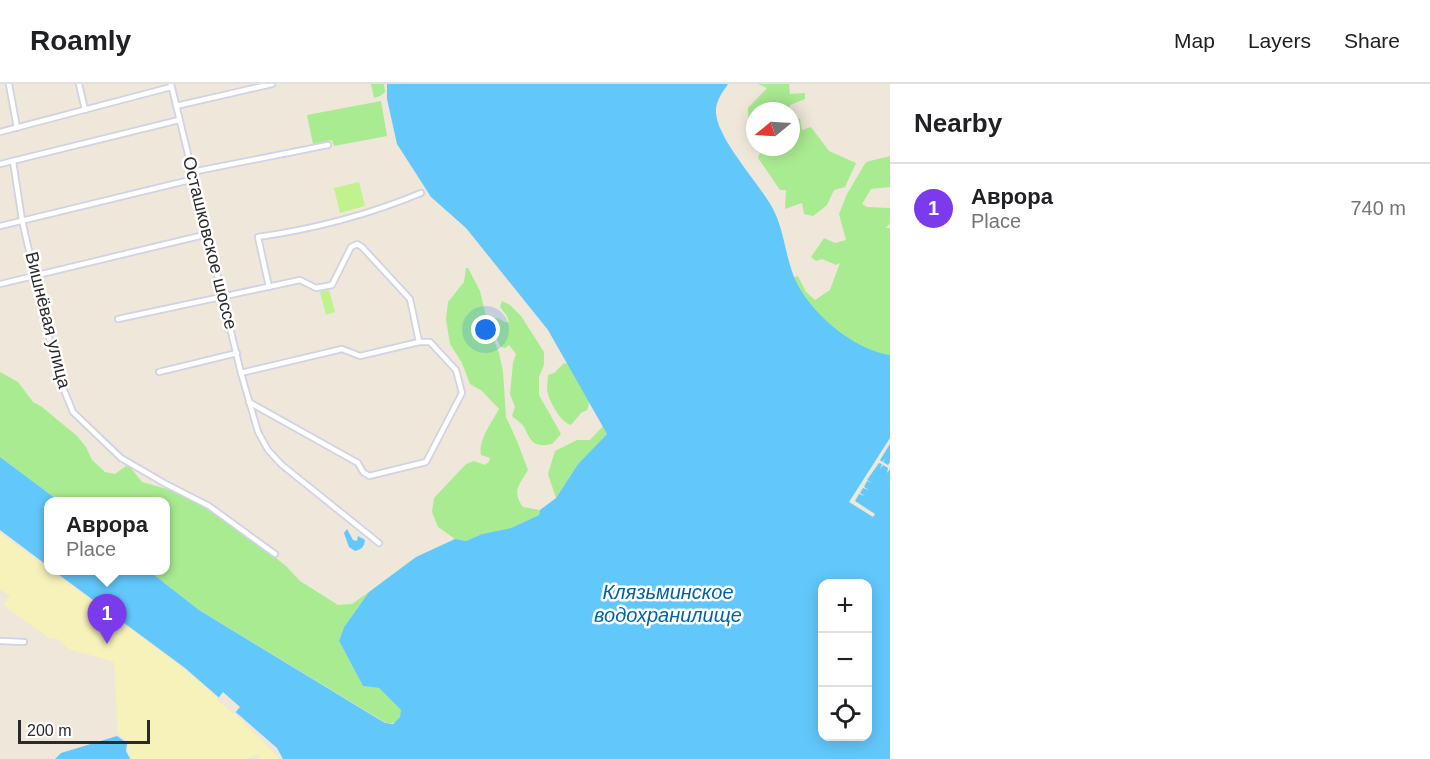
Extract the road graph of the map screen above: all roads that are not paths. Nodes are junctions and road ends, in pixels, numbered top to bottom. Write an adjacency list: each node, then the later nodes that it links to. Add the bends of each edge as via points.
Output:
1 (9, 84): 8 (street)
2 (79, 84): 6 (street)
3 (272, 84): 5 (street)
4 (171, 85): 5 (street, Осташковское шоссе); 6 (street)
5 (176, 106): 7 (street, Осташковское шоссе)
6 (85, 110): 8 (street)
7 (179, 120): 11 (street); 13 (street, Осташковское шоссе)
8 (17, 128): 9 (street)
9 (0, 132)
10 (328, 145): 13 (street)
11 (13, 160): 12 (street); 16 (street, Вишнёвая улица)
12 (0, 164)
13 (192, 172): 14 (street, Осташковское шоссе)
14 (194, 179): 16 (street); 18 (street, Осташковское шоссе)
15 (421, 193): 21 (street, via 380,210 258,237)
16 (22, 220): 17 (street); 19 (street, Вишнёвая улица)
17 (0, 226)
18 (208, 234): 19 (street); 22 (street, Осташковское шоссе)
19 (35, 274): 20 (street); 30 (street, Вишнёвая улица, via 60,380 73,412 121,458 209,506)
20 (0, 284)
21 (269, 287): 22 (street); 24 (street, via 300,280 316,288 333,285 351,247 357,244 410,299)
22 (223, 297): 23 (street); 25 (street, Осташковское шоссе)
23 (118, 319)
24 (419, 342): 27 (street, via 360,356 342,349); 28 (street, via 430,342 456,370 462,393 426,462 369,476 358,463)
25 (237, 353): 26 (street); 27 (street, Осташковское шоссе)
26 (159, 372)
27 (241, 373): 28 (street, Осташковское шоссе)
28 (249, 402): 29 (street, Осташковское шоссе, via 268,450)
29 (379, 543)
30 (275, 554)
31 (0, 641): 32 (street)
32 (24, 642)

